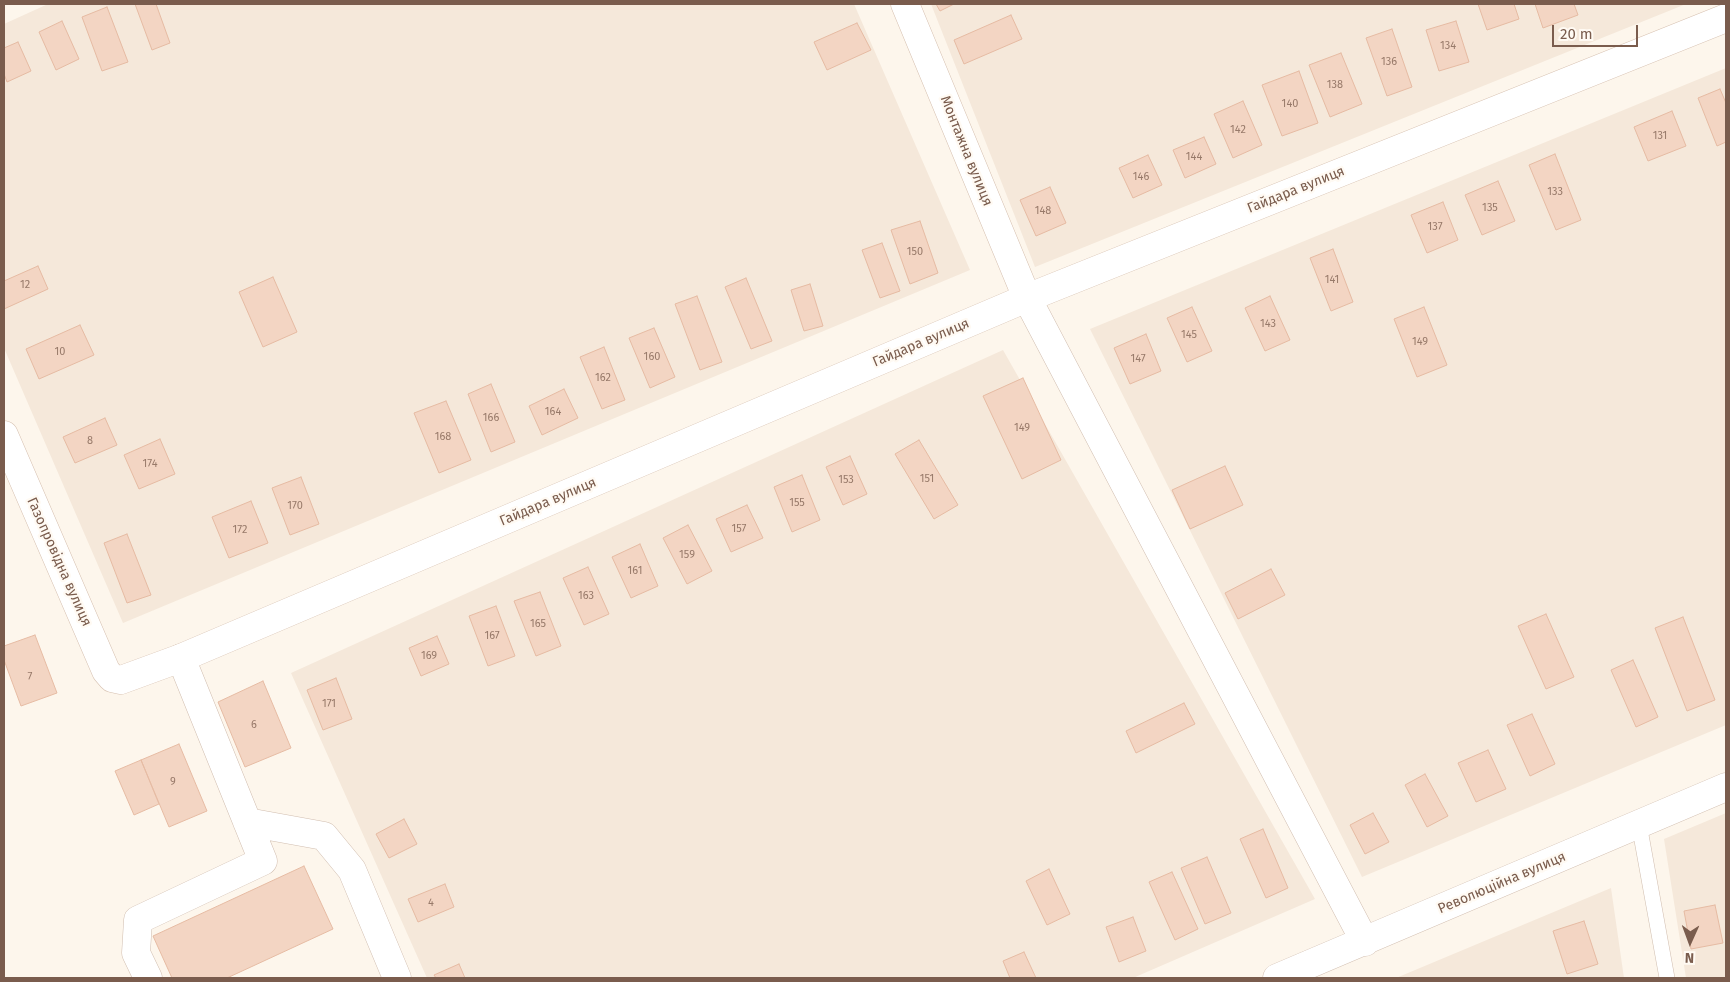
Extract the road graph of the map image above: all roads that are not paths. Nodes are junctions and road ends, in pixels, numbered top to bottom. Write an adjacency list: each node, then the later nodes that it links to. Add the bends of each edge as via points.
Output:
1 (905, 4): 3 (street, Монтажна вулиця)
2 (1726, 18): 3 (street, Гайдара вулиця)
3 (1027, 298): 5 (street, Гайдара вулиця); 10 (street, Монтажна вулиця)
4 (4, 436): 6 (street, Газопровідна вулиця, via 106,671 112,678)
5 (181, 658): 6 (street, Гайдара вулиця); 8 (street)
6 (121, 680)
7 (1726, 788): 9 (street, Революційна вулиця)
8 (247, 822): 11 (street, via 263,861 138,920 136,953); 12 (street, via 324,836 352,870)
9 (1639, 824): 10 (street, Революційна вулиця); 14 (lane)
10 (1365, 942): 13 (street, Революційна вулиця)
11 (148, 978)
12 (397, 978)
13 (1278, 978)
14 (1667, 978)

